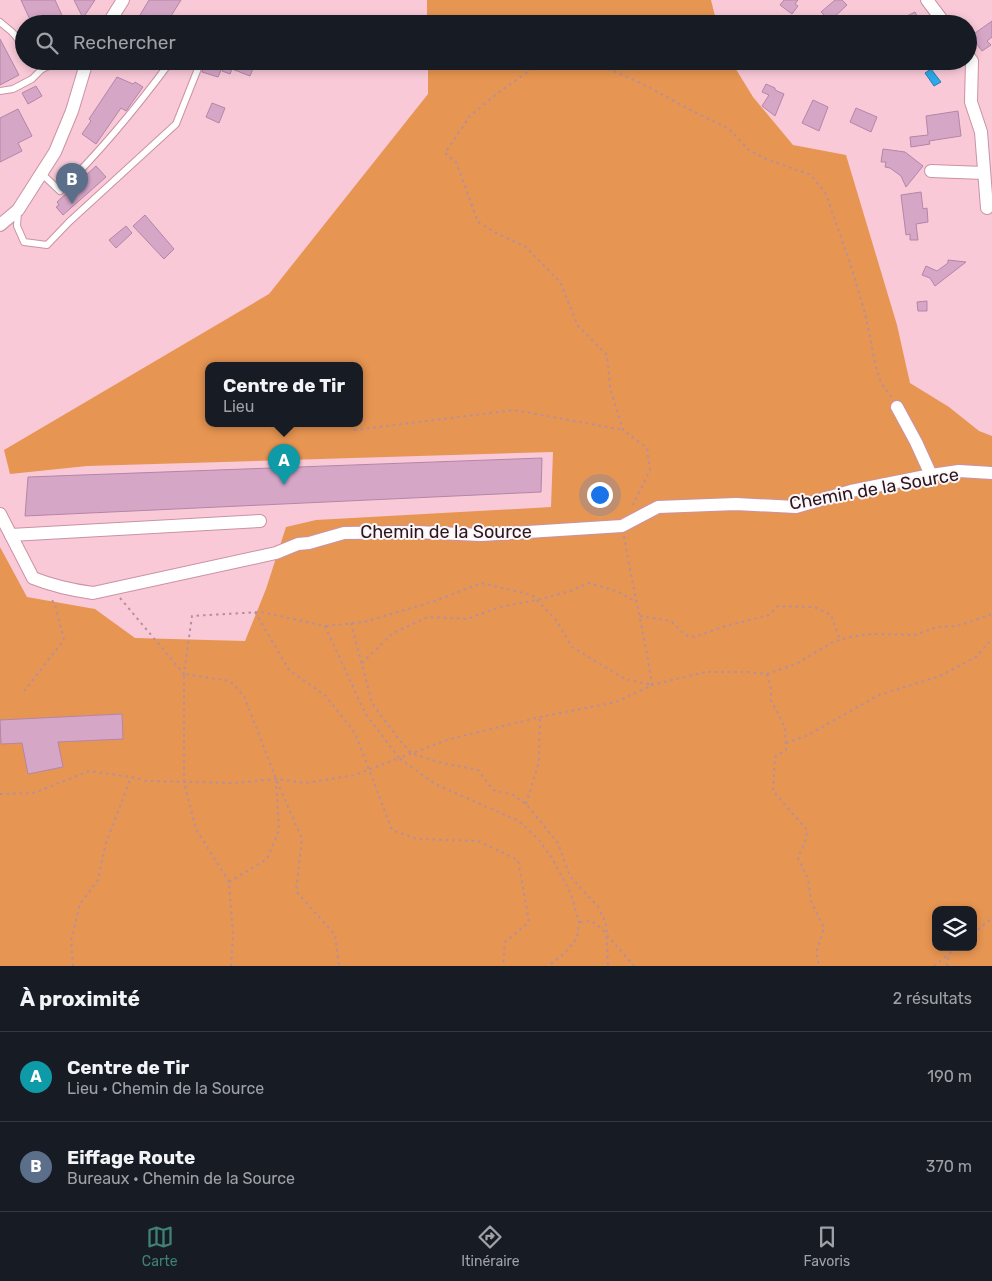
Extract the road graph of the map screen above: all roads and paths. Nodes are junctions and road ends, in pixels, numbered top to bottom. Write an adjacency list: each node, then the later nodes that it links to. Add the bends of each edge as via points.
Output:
1 (123, 0): 3 (street)
2 (927, 0): 4 (street)
3 (114, 15)
4 (938, 15)
5 (0, 22): 6 (lane)
6 (15, 36)
7 (41, 70): 14 (lane, via 32,79)
8 (84, 70): 16 (street, via 55,152)
9 (165, 70): 16 (lane, via 140,104 60,191)
10 (197, 70): 19 (lane, via 176,124 47,245 24,242 17,226)
11 (530, 70): 23 (path, via 470,116 445,153 456,162 478,222 526,247 560,282 578,326 607,355 610,388)
12 (610, 70): 21 (path, via 728,128 749,150 766,159 811,175 826,194 865,313 881,383)
13 (972, 70): 17 (street, via 971,102 981,132)
14 (0, 91)
15 (930, 171): 17 (street)
16 (41, 173): 19 (street)
17 (984, 173): 18 (street)
18 (987, 208)
19 (18, 210): 20 (street)
20 (0, 225)
21 (897, 407): 25 (street)
22 (354, 430): 23 (path, via 514,410)
23 (623, 430): 28 (path, via 647,448 650,470)
24 (992, 474): 25 (street, Chemin de la Source, via 959,471)
25 (931, 475): 28 (street, Chemin de la Source, via 851,491 796,507 736,504 658,507)
26 (0, 514): 29 (street, Chemin de la Source)
27 (260, 521): 29 (street)
28 (622, 526): 30 (street, Chemin de la Source, via 481,535 344,533 276,553); 33 (path)
29 (11, 534): 30 (street, Chemin de la Source, via 33,578 73,591 93,593)
30 (112, 588): 42 (path)
31 (50, 596): 45 (path, via 64,640)
32 (537, 600): 33 (path, via 589,583 619,592); 37 (path, via 532,595 481,583 435,601); 41 (path, via 500,607 467,619 428,617 393,632); 44 (path, via 556,620 572,647 625,679)
33 (636, 602): 36 (path)
34 (255, 612): 38 (path); 42 (path, via 192,616); 50 (path, via 289,670 326,696 355,733)
35 (992, 614): 40 (path, via 957,626 937,627 915,634 871,634)
36 (640, 616): 40 (path, via 671,621 685,635 695,637 770,615 778,606 814,607 831,615); 44 (path)
37 (351, 623): 38 (path); 41 (path)
38 (326, 626): 49 (path, via 365,713)
39 (992, 639): 47 (path, via 976,657 940,676 879,694 806,736)
40 (840, 640): 43 (path, via 796,664)
41 (362, 663): 48 (path, via 372,703)
42 (184, 674): 52 (path, via 230,681 244,696); 53 (path)
43 (767, 674): 44 (path, via 705,672); 47 (path, via 771,700 785,727)
44 (652, 685): 46 (path, via 616,702)
45 (24, 691)
46 (540, 717): 48 (path, via 450,739); 55 (path, via 539,762)
47 (786, 742): 70 (path, via 786,750 775,757 773,791 807,830 798,858 808,879 811,901 824,928 816,953)
48 (411, 753): 49 (path); 55 (path, via 478,770 493,790 513,795)
49 (399, 758): 50 (path); 58 (path, via 435,784 519,821 552,858 572,894)
50 (368, 770): 52 (path, via 306,783); 66 (path, via 392,830 417,839 478,841 518,860 529,922 506,942)
51 (131, 777): 53 (path); 54 (path, via 89,771 34,793); 63 (path, via 105,846 98,880 80,904 71,941)
52 (276, 779): 53 (path, via 234,783); 56 (path, via 279,830 268,859); 65 (path, via 302,839 296,891 336,935)
53 (184, 782): 56 (path, via 196,829)
54 (0, 794)
55 (526, 804): 60 (path, via 558,843 570,876 598,906)
56 (229, 882): 64 (path, via 233,935)
57 (992, 918): 59 (path)
58 (580, 922): 60 (path, via 591,922); 67 (path, via 577,938)
59 (977, 931)
60 (608, 935): 68 (path); 69 (path)
61 (952, 951): 62 (path)
62 (949, 954): 71 (path); 72 (path)
63 (73, 966)
64 (231, 966)
65 (339, 966)
66 (503, 966)
67 (549, 966)
68 (608, 966)
69 (634, 966)
70 (819, 966)
71 (934, 966)
72 (947, 966)

